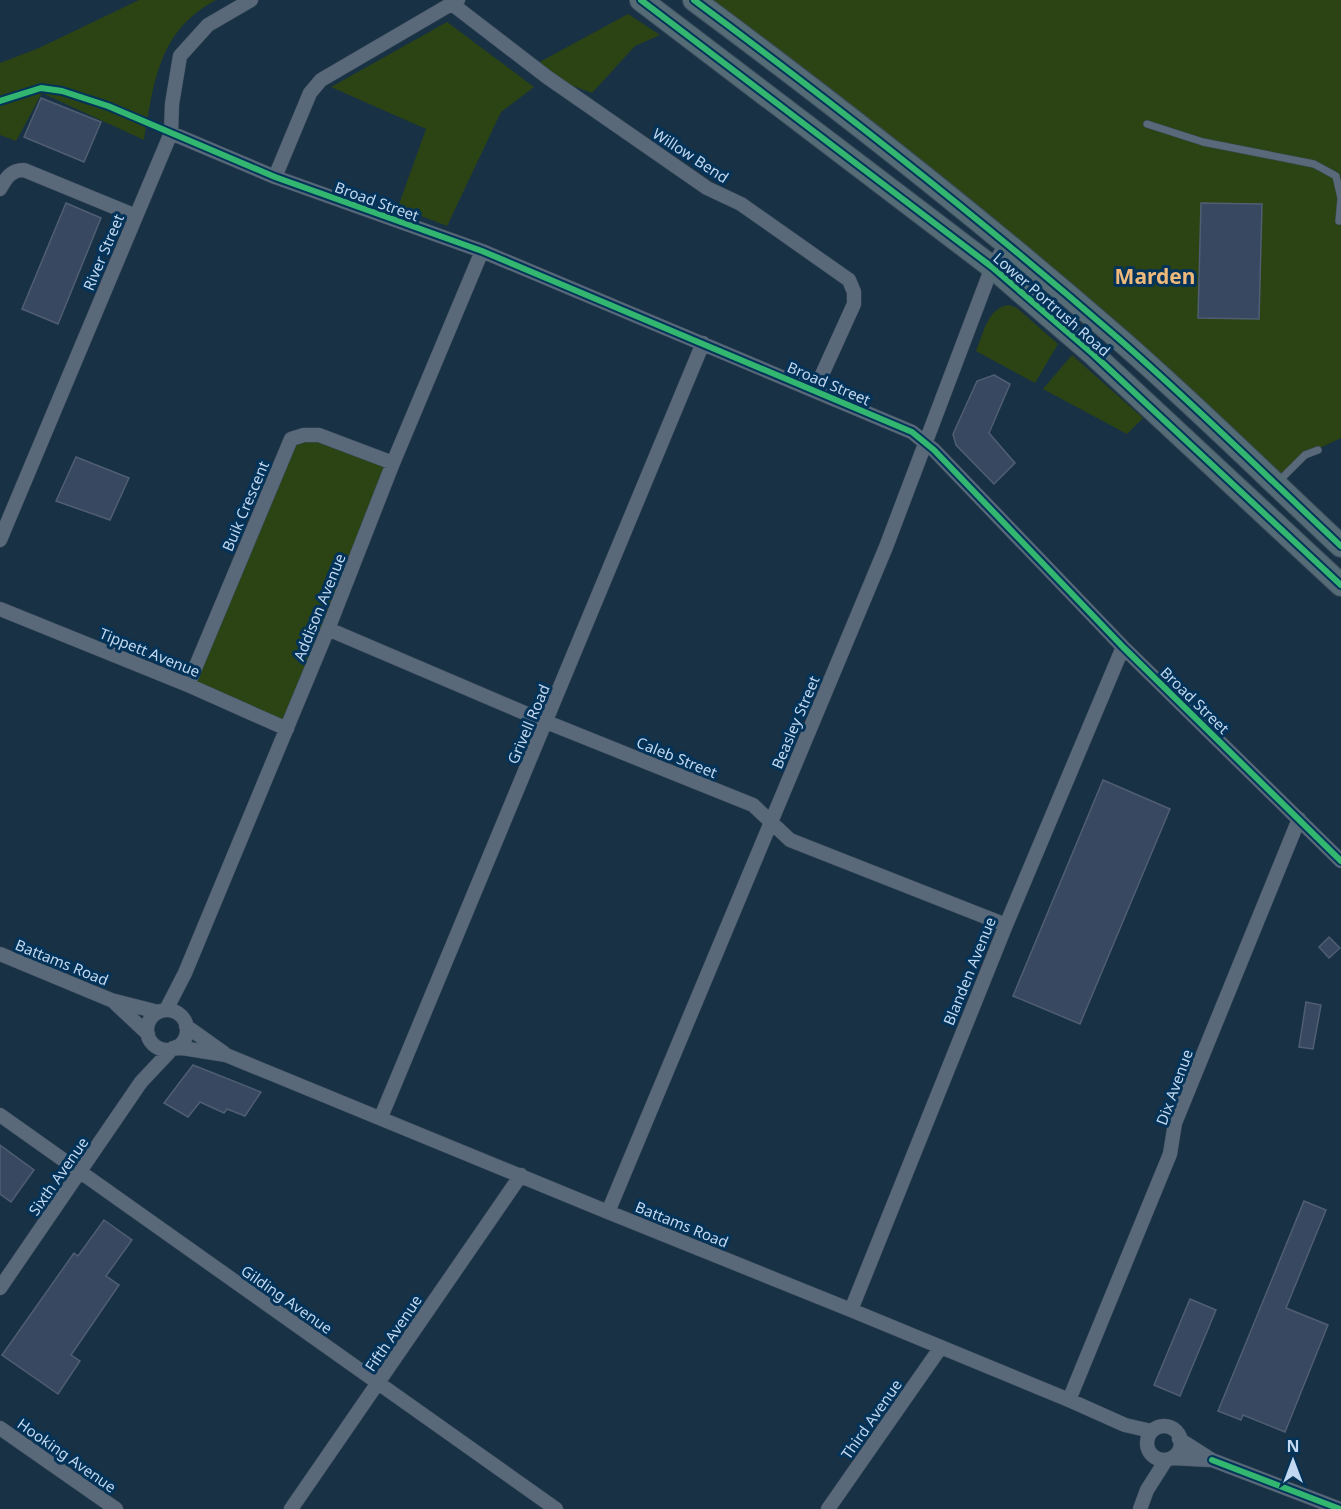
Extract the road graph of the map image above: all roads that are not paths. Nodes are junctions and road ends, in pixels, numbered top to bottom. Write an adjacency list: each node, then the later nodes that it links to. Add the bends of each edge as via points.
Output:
1 (251, 0): 6 (street, River Street, via 208,24 180,56)
2 (641, 0): 13 (highway, Lower Portrush Road)
3 (694, 0): 11 (highway, Lower Portrush Road)
4 (455, 2): 7 (street, Willow Bend, via 321,80 310,93); 18 (street, Willow Bend, via 556,84 706,188 741,204 849,280 854,304)
5 (1147, 124): 10 (lane, via 1203,142 1314,164 1336,176)
6 (171, 133): 7 (street, Broad Street); 9 (street, River Street)
7 (275, 177): 12 (street, Broad Street)
8 (0, 189): 9 (street, via 11,173 24,170)
9 (136, 216): 23 (street, River Street)
10 (1340, 220)
11 (1007, 243): 13 (street, Beasley Street); 14 (highway, Lower Portrush Road)
12 (482, 251): 17 (street, Broad Street); 21 (street, Addison Avenue)
13 (992, 267): 15 (highway, Lower Portrush Road); 19 (street, Beasley Street)
14 (1071, 299): 15 (highway); 16 (highway); 22 (highway, Lower Portrush Road)
15 (1031, 300): 16 (highway, Lower Portrush Road)
16 (1079, 342): 26 (highway, Lower Portrush Road)
17 (703, 343): 18 (street, Broad Street); 33 (street, Grivell Road)
18 (815, 390): 19 (street, Broad Street)
19 (926, 441): 31 (street, Broad Street); 36 (street, Beasley Street)
20 (1318, 450): 22 (lane, via 1305,455)
21 (393, 463): 30 (street, Addison Avenue); 32 (street, Buik Crescent, via 319,435 291,439)
22 (1276, 485): 25 (highway, Lower Portrush Road)
23 (6, 509): 24 (street, River Street)
24 (0, 540)
25 (1341, 546)
26 (1314, 559): 27 (highway); 28 (highway, Lower Portrush Road)
27 (1341, 566)
28 (1341, 585)
29 (0, 609): 32 (street, Tippett Avenue)
30 (328, 629): 33 (street, Caleb Street); 34 (street, Addison Avenue)
31 (1124, 647): 35 (street, Broad Street); 38 (street, Blanden Avenue)
32 (188, 685): 34 (street, Tippett Avenue)
33 (547, 722): 36 (street, Caleb Street, via 753,805); 48 (street, Grivell Road)
34 (287, 729): 41 (street, Addison Avenue)
35 (1299, 819): 37 (street, Broad Street); 56 (street, Dix Avenue, via 1175,1123 1170,1154)
36 (771, 822): 38 (street, Caleb Street, via 790,840); 51 (street, Beasley Street)
37 (1341, 861)
38 (1006, 925): 53 (street, Blanden Avenue)
39 (0, 954): 40 (street, Battams Road)
40 (111, 1000): 41 (street, Battams Road); 43 (street, Battams Road)
41 (167, 1012): 42 (street); 43 (street, via 149,1023)
42 (186, 1026): 44 (street, via 185,1038); 45 (street, Battams Road)
43 (150, 1038): 44 (street, via 158,1047); 46 (street, Sixth Avenue, via 151,1056)
44 (174, 1048): 45 (street, Battams Road); 46 (street, Sixth Avenue)
45 (226, 1055): 48 (street, Battams Road)
46 (141, 1082): 49 (street, Sixth Avenue)
47 (0, 1115): 49 (street, Gilding Avenue)
48 (381, 1117): 50 (street, Battams Road)
49 (81, 1172): 52 (street, Sixth Avenue); 55 (street, Gilding Avenue)
50 (521, 1175): 51 (street, Battams Road); 55 (street, Fifth Avenue)
51 (608, 1212): 53 (street, Battams Road)
52 (0, 1288)
53 (851, 1310): 54 (street, Battams Road)
54 (941, 1347): 56 (street, Battams Road); 66 (street, Third Avenue)
55 (378, 1384): 64 (street, Fifth Avenue); 65 (street, Gilding Avenue)
56 (1069, 1400): 59 (street, Battams Road, via 1125,1425)
57 (0, 1428): 63 (street, Hooking Avenue)
58 (1179, 1439): 59 (street, via 1176,1431 1163,1426); 60 (street, via 1179,1449); 61 (street)
59 (1150, 1443): 60 (street, via 1156,1458); 62 (street)
60 (1169, 1459): 61 (street); 62 (street)
61 (1212, 1460): 68 (street)
62 (1147, 1491): 67 (street)
63 (116, 1509)
64 (291, 1509)
65 (556, 1509)
66 (828, 1509)
67 (1140, 1509)
68 (1340, 1509)

